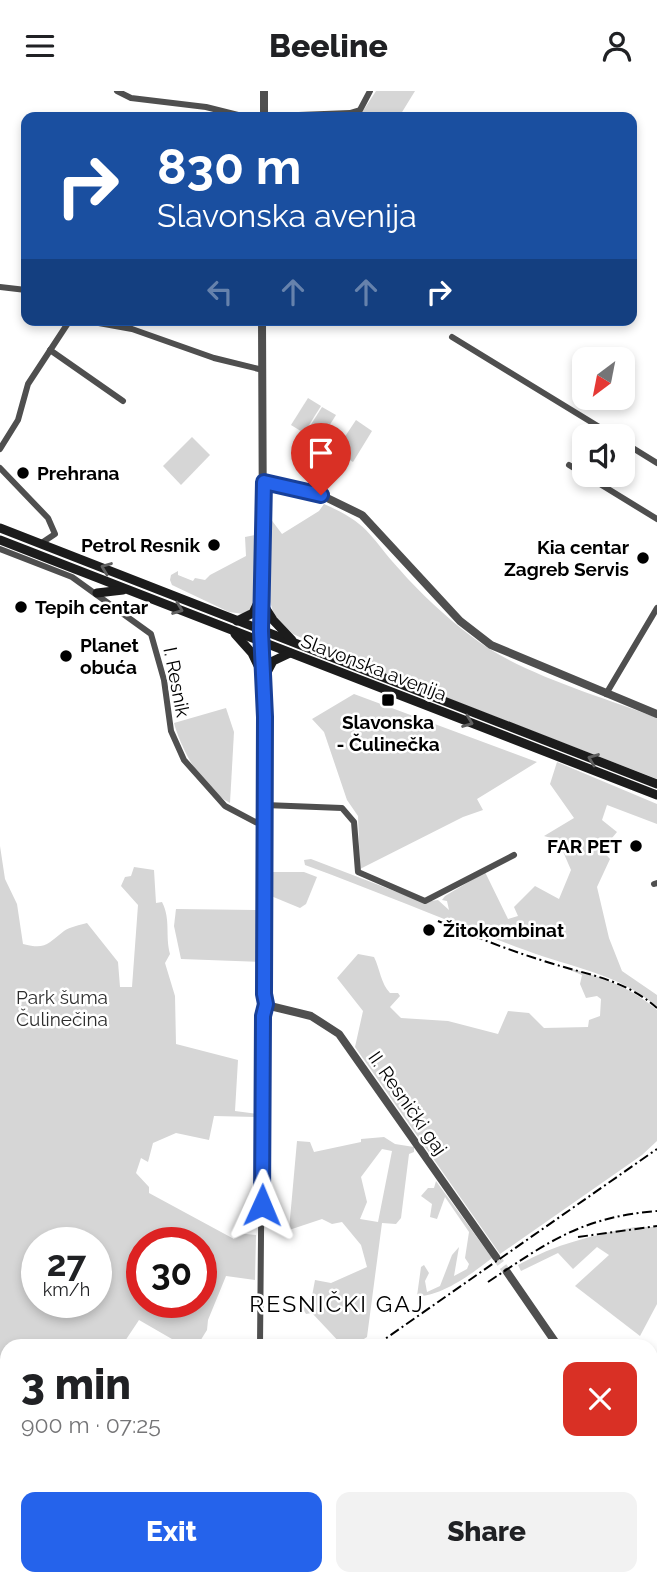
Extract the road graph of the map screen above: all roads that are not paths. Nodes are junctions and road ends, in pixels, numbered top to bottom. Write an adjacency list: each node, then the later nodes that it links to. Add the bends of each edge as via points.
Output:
1 (117, 91): 4 (street, via 131,98)
2 (264, 91): 5 (street)
3 (370, 91): 6 (street, via 360,110)
4 (226, 112)
5 (264, 112)
6 (353, 112)
7 (0, 286): 8 (street)
8 (21, 289)
9 (66, 326): 13 (street)
10 (115, 326): 14 (street)
11 (262, 326): 14 (street)
12 (452, 337): 16 (street)
13 (50, 350): 15 (street); 17 (street, via 28,384 18,420)
14 (263, 370): 22 (street)
15 (123, 401)
16 (594, 424)
17 (0, 449)
18 (635, 449): 19 (street)
19 (657, 463)
20 (569, 465): 23 (street)
21 (0, 468): 26 (street, via 48,518 55,534)
22 (264, 482): 30 (street); 39 (street, via 349,506 377,529 475,635 499,650)
23 (657, 519)
24 (0, 528): 26 (main road, Slavonska avenija)
25 (0, 540): 28 (main road, Slavonska avenija)
26 (40, 544): 32 (main road, Slavonska avenija, one-way to 26)
27 (0, 549): 29 (street, I. Resnik, via 72,577)
28 (126, 590): 29 (main road); 33 (main road, Slavonska avenija, one-way to 33)
29 (97, 593): 44 (street, I. Resnik, via 151,634 171,731 195,776 225,806)
30 (262, 598): 32 (main road, via 253,613); 34 (street); 36 (main road, via 280,630)
31 (657, 608): 39 (street)
32 (237, 621): 34 (main road, Slavonska avenija)
33 (223, 626): 35 (main road, Slavonska avenija); 38 (main road, via 241,638)
34 (261, 631): 35 (street); 36 (main road, Slavonska avenija)
35 (261, 641): 37 (main road, Slavonska avenija); 38 (street)
36 (299, 645): 41 (main road, Slavonska avenija, one-way to 36)
37 (290, 653): 38 (main road, via 274,661); 42 (main road, Slavonska avenija, one-way to 42)
38 (264, 678): 43 (street)
39 (606, 694): 40 (street)
40 (657, 714)
41 (657, 784)
42 (657, 795)
43 (265, 805): 44 (street); 45 (street, via 342,808 354,822 358,872 425,901)
44 (265, 827): 46 (street)
45 (514, 855)
46 (266, 1004): 47 (street, II. Resnički gaj, via 311,1016 339,1034); 49 (street)
47 (496, 1257)
48 (507, 1272): 50 (street)
49 (260, 1339)
50 (553, 1339)

